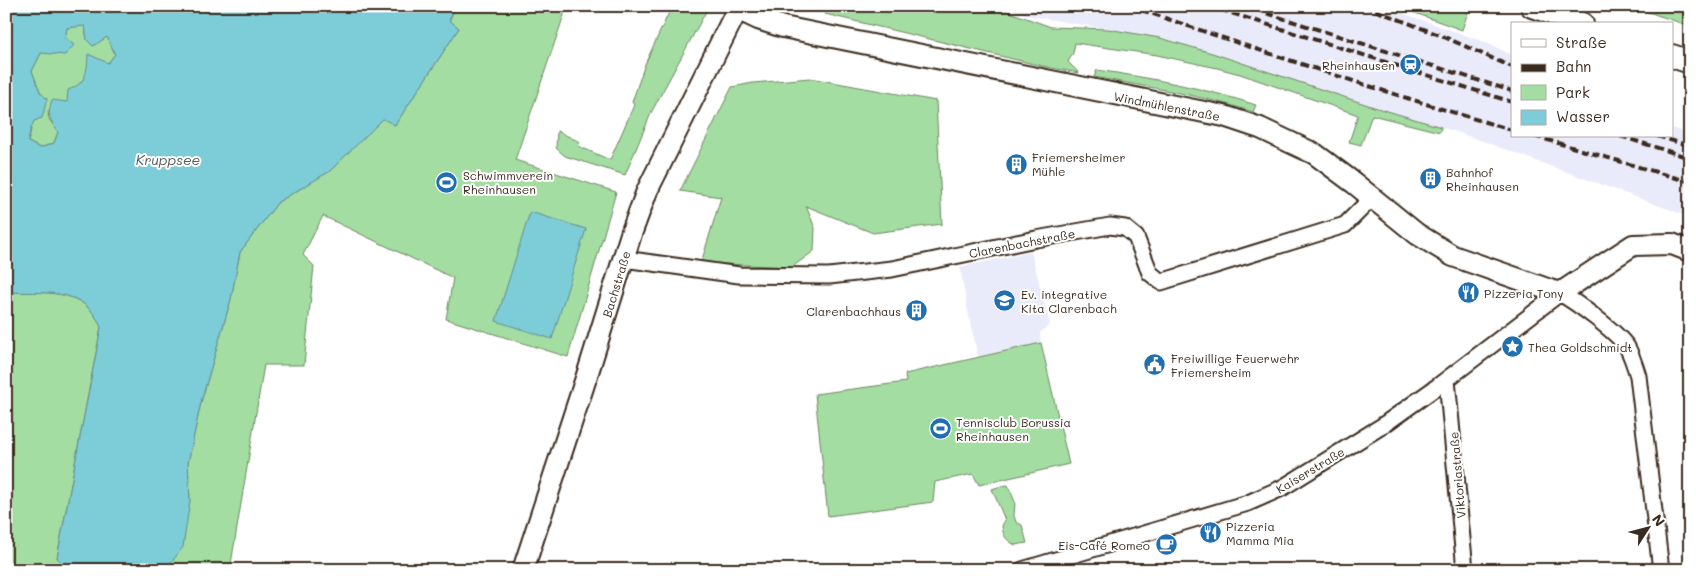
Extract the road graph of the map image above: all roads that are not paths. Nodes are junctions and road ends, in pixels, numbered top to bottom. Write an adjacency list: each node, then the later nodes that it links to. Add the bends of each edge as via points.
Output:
1 (1532, 6): 3 (main road)
2 (738, 8): 6 (street, Windmühlenstraße, via 783,27 1224,116 1260,128 1315,154); 8 (street, Bachstraße, via 647,191)
3 (1576, 22)
4 (1674, 57): 5 (main road)
5 (1690, 62)
6 (1372, 198): 8 (street, Clarenbachstraße, via 1345,225 1161,282 1150,273 1136,237 1125,228 1110,226 892,269 829,276 739,275); 9 (street, Windmühlenstraße, via 1417,234 1453,256)
7 (1690, 251): 9 (street, via 1672,244 1633,245)
8 (624, 258): 12 (street, Bachstraße)
9 (1560, 293): 10 (street, Kaiserstraße); 14 (street, via 1576,302 1614,334 1634,360)
10 (1447, 380): 11 (street, Kaiserstraße, via 1382,426 1282,488 1248,503); 13 (street, Viktoriastraße)
11 (1026, 569)
12 (523, 570)
13 (1465, 570)
14 (1661, 570)

